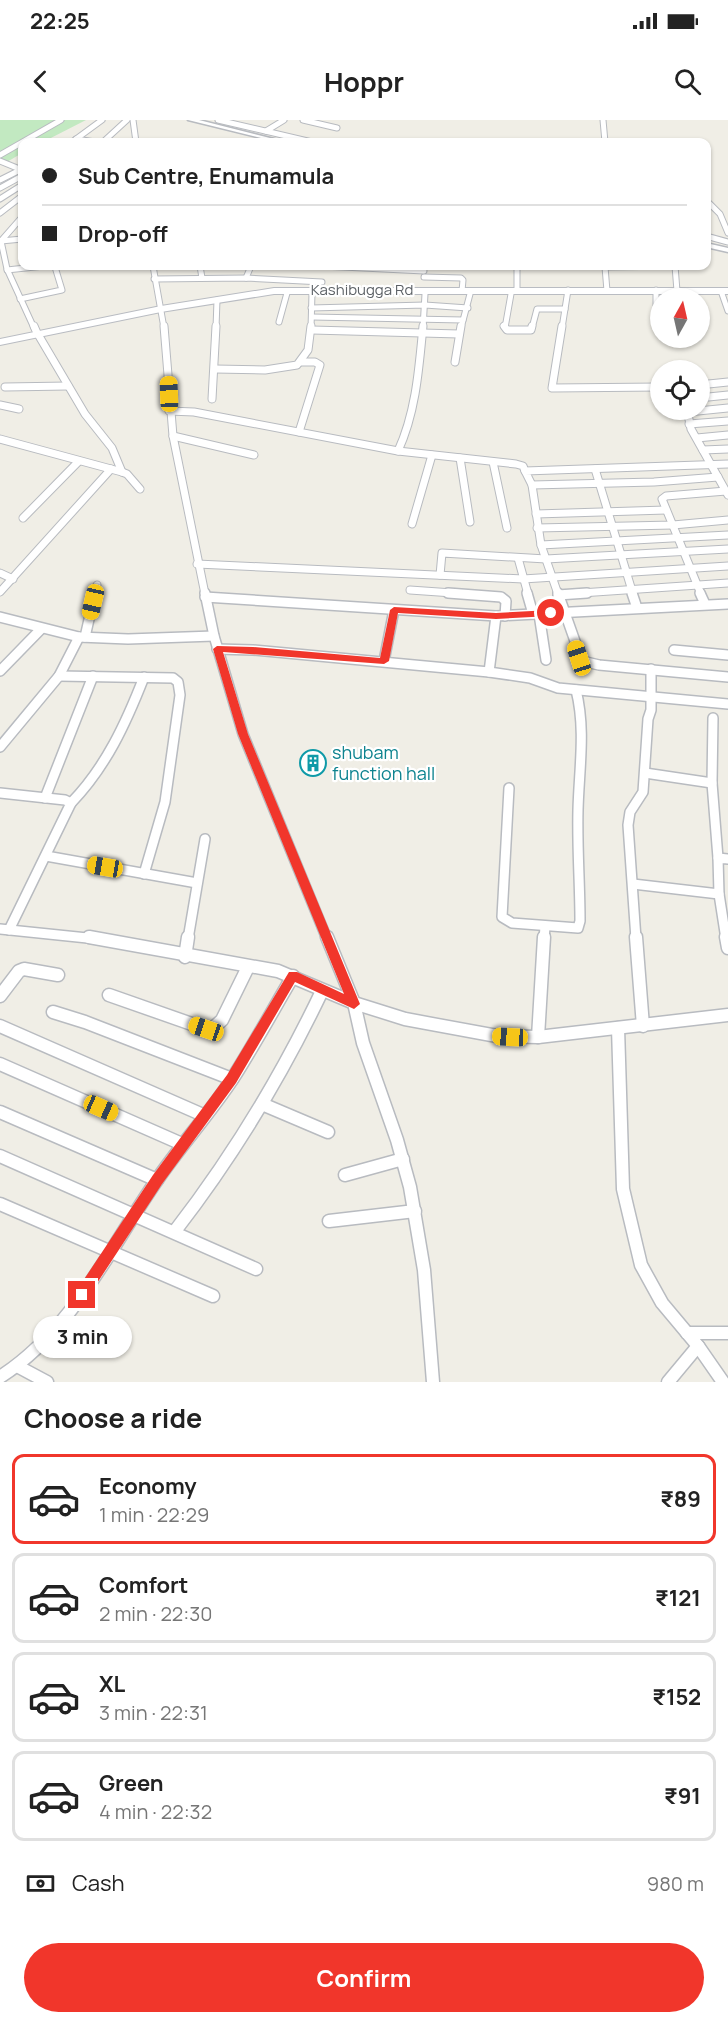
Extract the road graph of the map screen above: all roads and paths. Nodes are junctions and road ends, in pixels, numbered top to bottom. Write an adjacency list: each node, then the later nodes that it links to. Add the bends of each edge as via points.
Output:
1 (60, 120): 13 (street)
2 (102, 120): 14 (street)
3 (127, 120): 15 (street)
4 (133, 120): 16 (street)
5 (191, 120): 17 (street)
6 (219, 120): 12 (street)
7 (284, 120): 12 (street)
8 (303, 120): 10 (street)
9 (603, 120): 19 (street)
10 (323, 122): 11 (street)
11 (337, 128)
12 (266, 131): 18 (street)
13 (28, 138)
14 (78, 138)
15 (107, 138)
16 (135, 138)
17 (266, 138)
18 (295, 138)
19 (605, 138)
20 (18, 143): 22 (street)
21 (18, 144): 23 (street)
22 (1, 146)
23 (0, 155)
24 (1, 162): 25 (street)
25 (18, 169)
26 (18, 173): 28 (street)
27 (18, 174): 30 (street)
28 (0, 180)
29 (18, 187): 31 (street)
30 (0, 188)
31 (0, 199)
32 (18, 199): 34 (street)
33 (711, 205): 36 (street, via 720,214)
34 (0, 213)
35 (18, 223): 40 (street)
36 (728, 233): 39 (street)
37 (711, 237): 39 (street)
38 (18, 240): 40 (street)
39 (726, 241)
40 (1, 243): 44 (street)
41 (711, 246): 42 (street)
42 (728, 250)
43 (18, 269): 44 (street)
44 (7, 270): 69 (street)
45 (56, 270): 69 (street, via 62,290)
46 (153, 270): 56 (street)
47 (201, 270): 54 (street)
48 (249, 270): 55 (street)
49 (326, 270): 58 (street)
50 (424, 270): 60 (street); 61 (street, via 461,278)
51 (517, 270): 62 (street)
52 (605, 270): 59 (street)
53 (675, 270): 57 (street)
54 (202, 278): 55 (street); 56 (street)
55 (246, 278): 58 (street)
56 (154, 279): 76 (street)
57 (677, 288)
58 (319, 289): 60 (main road, Kashibugga Rd); 68 (main road, Kashibugga Rd); 70 (main road, Kashibugga Rd, via 274,291); 72 (street)
59 (607, 291): 63 (main road, Kashibugga Rd); 64 (main road, Kashibugga Rd)
60 (424, 292): 61 (main road, Kashibugga Rd); 71 (street)
61 (466, 292): 62 (main road, Kashibugga Rd); 73 (street)
62 (514, 292): 63 (main road, Kashibugga Rd); 74 (street, via 504,327 507,330 531,330 537,309)
63 (568, 292): 65 (main road, Kashibugga Rd); 74 (street)
64 (650, 292)
65 (650, 292)
66 (710, 292): 67 (main road, Kashibugga Rd)
67 (725, 292): 75 (street)
68 (286, 293): 70 (main road, Kashibugga Rd); 80 (street)
69 (20, 298): 84 (street)
70 (217, 302): 76 (main road, Kashibugga Rd); 88 (street)
71 (425, 305): 72 (street); 73 (street); 78 (street)
72 (311, 308): 77 (street)
73 (468, 308): 79 (street)
74 (565, 309): 93 (street, via 552,388)
75 (728, 310)
76 (162, 312): 84 (main road, Kashibugga Rd); 101 (street)
77 (312, 317): 78 (street); 81 (street)
78 (424, 319): 79 (street); 82 (street)
79 (463, 320): 83 (street)
80 (279, 322)
81 (312, 330): 82 (street); 86 (street, via 309,348)
82 (422, 333): 83 (street); 112 (street, via 412,412)
83 (459, 334): 87 (street)
84 (38, 335): 85 (main road, Kashibugga Rd); 91 (street)
85 (0, 343)
86 (301, 362): 88 (street, via 282,369); 105 (street, via 320,365)
87 (455, 362)
88 (215, 369): 96 (street)
89 (728, 382): 90 (street)
90 (710, 384)
91 (68, 386): 92 (street); 123 (street, via 116,452)
92 (5, 387)
93 (650, 387)
94 (728, 395): 95 (street)
95 (710, 397)
96 (212, 399)
97 (0, 405): 99 (street)
98 (728, 408): 100 (street)
99 (18, 409)
100 (710, 409)
101 (169, 411): 105 (street); 107 (street)
102 (688, 420): 104 (street)
103 (728, 421): 104 (street)
104 (689, 424): 108 (street)
105 (299, 432): 112 (street)
106 (728, 435): 108 (street)
107 (173, 436): 113 (street); 149 (street)
108 (696, 438): 111 (street)
109 (0, 439): 116 (street)
110 (728, 449): 111 (street)
111 (704, 450): 119 (street)
112 (398, 451): 114 (street)
113 (254, 455)
114 (432, 455): 115 (street); 135 (street)
115 (460, 458): 117 (street); 134 (street)
116 (79, 461): 120 (street); 132 (street)
117 (493, 462): 122 (street, via 521,465); 138 (street)
118 (727, 464): 119 (street)
119 (712, 465): 121 (street); 124 (street)
120 (111, 469): 123 (street); 156 (street)
121 (595, 469): 122 (street); 125 (street)
122 (525, 471): 126 (street)
123 (122, 472): 127 (street)
124 (718, 477): 125 (street); 128 (street)
125 (600, 484): 126 (street); 130 (street)
126 (532, 485): 131 (street)
127 (140, 489)
128 (727, 493): 129 (street, via 663,496)
129 (666, 510): 130 (street); 136 (street)
130 (608, 512): 131 (street); 137 (street)
131 (536, 514): 139 (street)
132 (23, 518)
133 (728, 520): 136 (street)
134 (470, 522)
135 (412, 524)
136 (673, 525): 137 (street); 141 (street)
137 (613, 527): 139 (street); 142 (street)
138 (507, 528)
139 (537, 528): 143 (street)
140 (728, 535): 141 (street)
141 (678, 538): 142 (street); 145 (street)
142 (617, 540): 143 (street); 146 (street)
143 (541, 545): 148 (street)
144 (728, 549): 145 (street)
145 (684, 553): 146 (street); 151 (street)
146 (622, 556): 148 (street); 152 (street)
147 (518, 558): 148 (street); 154 (street, via 442,553); 157 (street)
148 (546, 559): 155 (street)
149 (198, 564): 154 (street); 166 (street)
150 (728, 566): 151 (street)
151 (691, 568): 152 (street); 159 (street)
152 (627, 572): 155 (street); 161 (street)
153 (0, 573): 156 (street)
154 (440, 575): 157 (street)
155 (552, 578): 157 (street); 164 (street)
156 (13, 579): 163 (street)
157 (523, 579): 172 (street)
158 (728, 583): 159 (street)
159 (697, 584): 161 (street); 167 (street)
160 (97, 585): 177 (street)
161 (631, 588): 164 (street); 169 (street)
162 (410, 590): 173 (street, via 501,597 506,601)
163 (0, 592)
164 (558, 594): 171 (street)
165 (728, 595): 168 (street)
166 (205, 597): 170 (street); 176 (street)
167 (705, 604): 168 (street); 169 (street)
168 (725, 604)
169 (637, 608): 171 (street)
170 (394, 610): 173 (street); 182 (street)
171 (564, 612): 172 (street); 183 (street, via 582,661)
172 (536, 614): 173 (street); 181 (street)
173 (500, 616): 185 (street)
174 (0, 617): 175 (street)
175 (41, 629): 177 (street); 184 (street)
176 (214, 636): 177 (street); 178 (street)
177 (82, 637): 186 (street)
178 (217, 649): 182 (street); 219 (street, via 243,734)
179 (674, 650): 180 (street)
180 (728, 655)
181 (546, 660)
182 (384, 661): 185 (street)
183 (651, 669): 189 (street); 191 (street)
184 (0, 671)
185 (489, 672): 190 (street)
186 (59, 676): 187 (street); 194 (street)
187 (93, 676): 188 (street); 199 (street)
188 (144, 677): 200 (street, via 96,775); 204 (street, via 173,678 178,682 180,695 165,802)
189 (728, 677)
190 (576, 690): 191 (street); 208 (street, via 583,728 579,792 580,921 578,928 573,929)
191 (651, 696): 192 (street); 195 (street)
192 (728, 704)
193 (713, 718): 196 (street)
194 (0, 747)
195 (645, 773): 196 (street); 206 (street, via 643,792 630,812 628,825)
196 (712, 783): 203 (street)
197 (510, 788): 208 (street, via 502,917 512,923)
198 (0, 793): 199 (street)
199 (45, 798): 200 (street)
200 (71, 803): 202 (street)
201 (205, 839): 205 (street)
202 (46, 856): 204 (street); 209 (street)
203 (723, 858): 207 (street)
204 (144, 874): 205 (street)
205 (197, 883): 211 (street)
206 (633, 884): 207 (street); 223 (street)
207 (719, 894): 210 (street)
208 (545, 927): 225 (street)
209 (4, 929): 211 (street, via 88,937)
210 (728, 948)
211 (185, 957): 212 (street)
212 (248, 967): 214 (street); 217 (street, via 222,1020 212,1029)
213 (58, 975): 215 (street, via 24,969)
214 (293, 976): 216 (street); 227 (street)
215 (5, 980): 218 (street)
216 (322, 991): 219 (street); 228 (street, via 296,1047)
217 (108, 995)
218 (0, 996)
219 (354, 1004): 225 (street, via 449,1029); 234 (street, via 357,1028)
220 (53, 1012): 227 (street)
221 (728, 1015): 223 (street)
222 (0, 1026): 230 (street)
223 (643, 1026): 224 (street)
224 (618, 1029): 225 (street); 245 (street, via 626,1207 641,1265 662,1303)
225 (538, 1037)
226 (0, 1064): 232 (street)
227 (232, 1079): 230 (street)
228 (262, 1104): 231 (street); 241 (street, via 201,1199)
229 (0, 1112): 236 (street)
230 (203, 1115): 232 (street)
231 (328, 1132)
232 (182, 1144): 236 (street)
233 (0, 1156): 239 (street)
234 (403, 1159): 235 (street); 238 (street)
235 (345, 1176)
236 (157, 1180): 239 (street)
237 (0, 1204): 242 (street)
238 (415, 1211): 240 (street); 251 (street, via 429,1308)
239 (135, 1215): 241 (street); 242 (street)
240 (328, 1221)
241 (175, 1231): 243 (street)
242 (110, 1253): 244 (street); 248 (street, via 54,1332)
243 (256, 1269)
244 (213, 1296)
245 (687, 1333): 246 (street); 247 (street)
246 (728, 1333)
247 (698, 1346): 252 (street); 253 (street)
248 (17, 1366): 249 (street); 250 (street)
249 (0, 1377)
250 (47, 1382)
251 (433, 1382)
252 (668, 1382)
253 (723, 1382)

